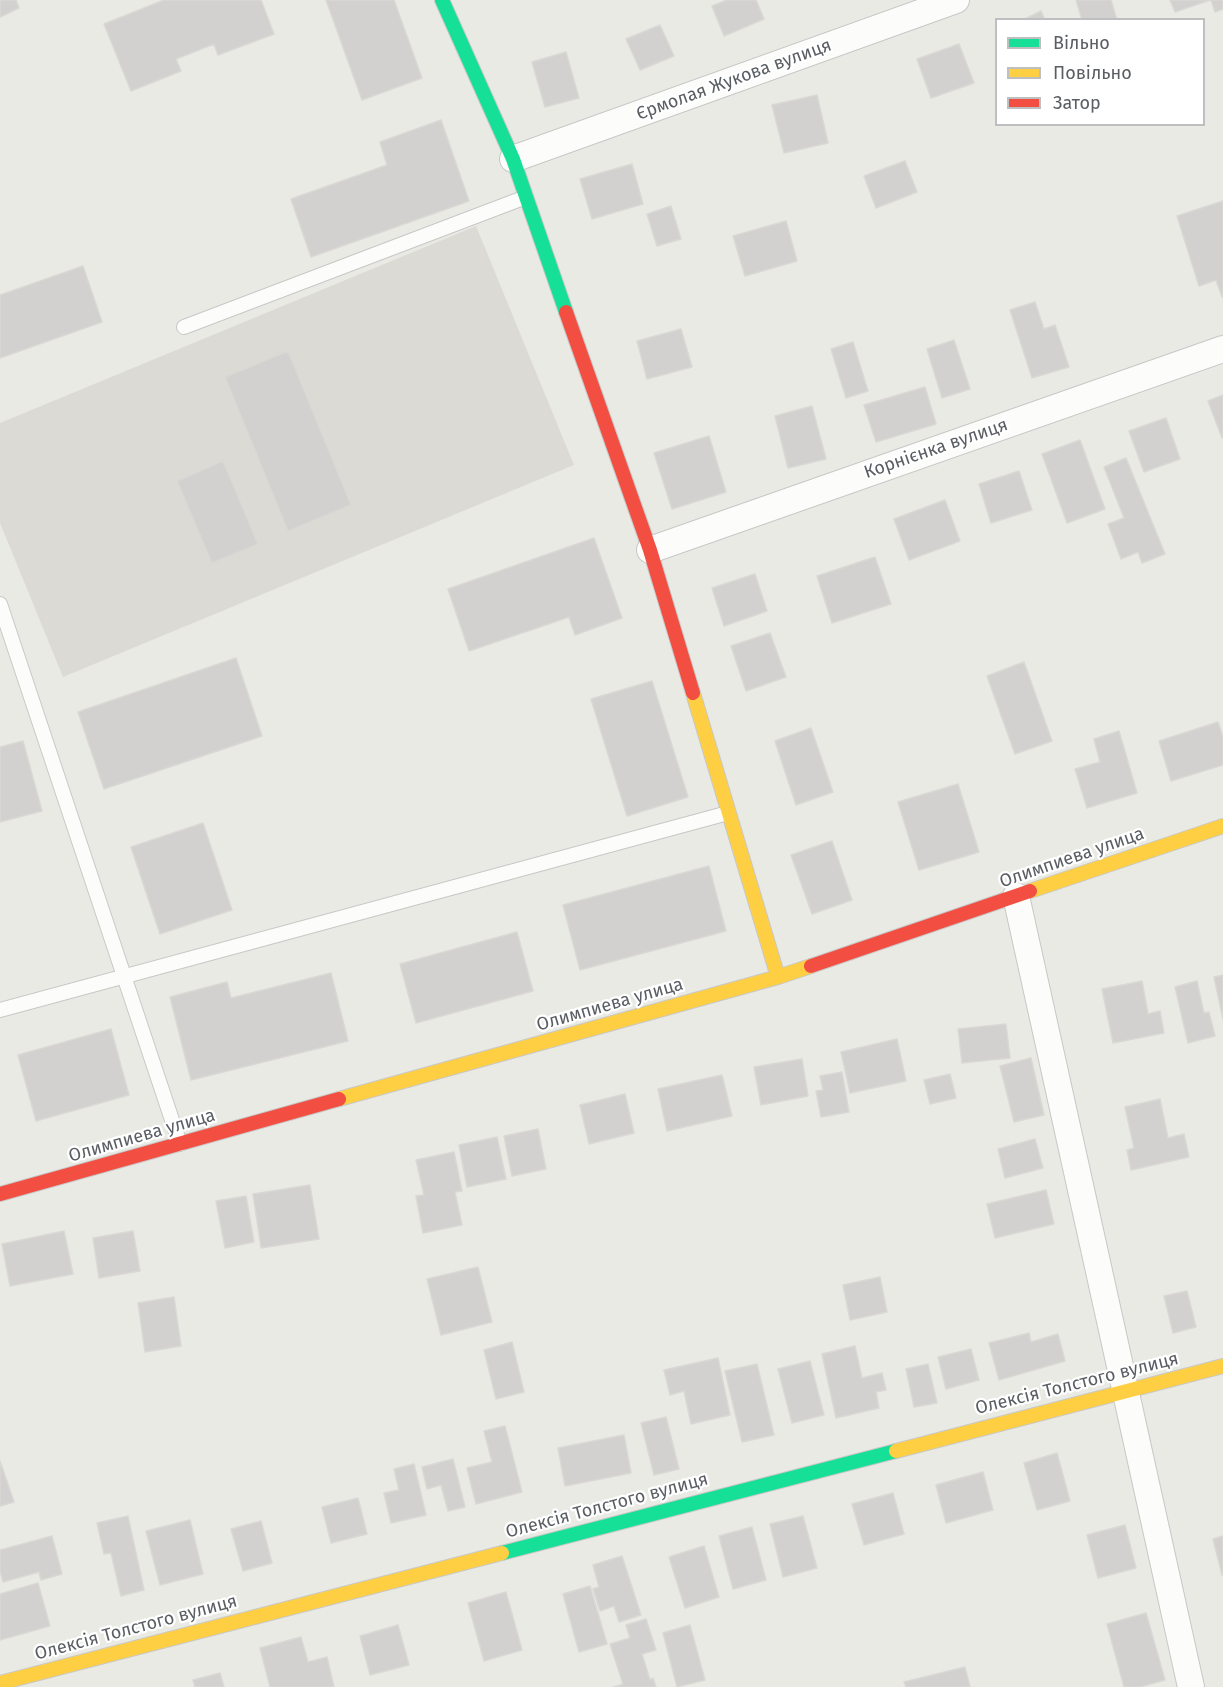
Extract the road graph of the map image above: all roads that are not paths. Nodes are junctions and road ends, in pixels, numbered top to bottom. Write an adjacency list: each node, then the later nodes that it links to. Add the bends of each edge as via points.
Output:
1 (442, 0): 3 (street)
2 (956, 0): 3 (street, Єрмолая Жукова вулиця)
3 (513, 159): 4 (street)
4 (526, 197): 5 (lane); 7 (street)
5 (184, 327)
6 (1223, 349): 7 (street, Корнієнка вулиця)
7 (650, 550): 9 (street)
8 (0, 603): 12 (lane)
9 (728, 813): 12 (lane); 13 (street)
10 (1223, 826): 11 (street, Олимпиева улица)
11 (1016, 896): 13 (street, Олимпиева улица); 18 (street)
12 (124, 976): 14 (lane); 15 (lane)
13 (778, 977): 15 (street, Олимпиева улица)
14 (0, 1010)
15 (180, 1144): 16 (street, Олимпиева улица)
16 (0, 1194)
17 (1223, 1366): 18 (street, Олексія Толстого вулиця)
18 (1126, 1389): 19 (street, Олексія Толстого вулиця); 20 (street)
19 (0, 1683)
20 (1191, 1687)

